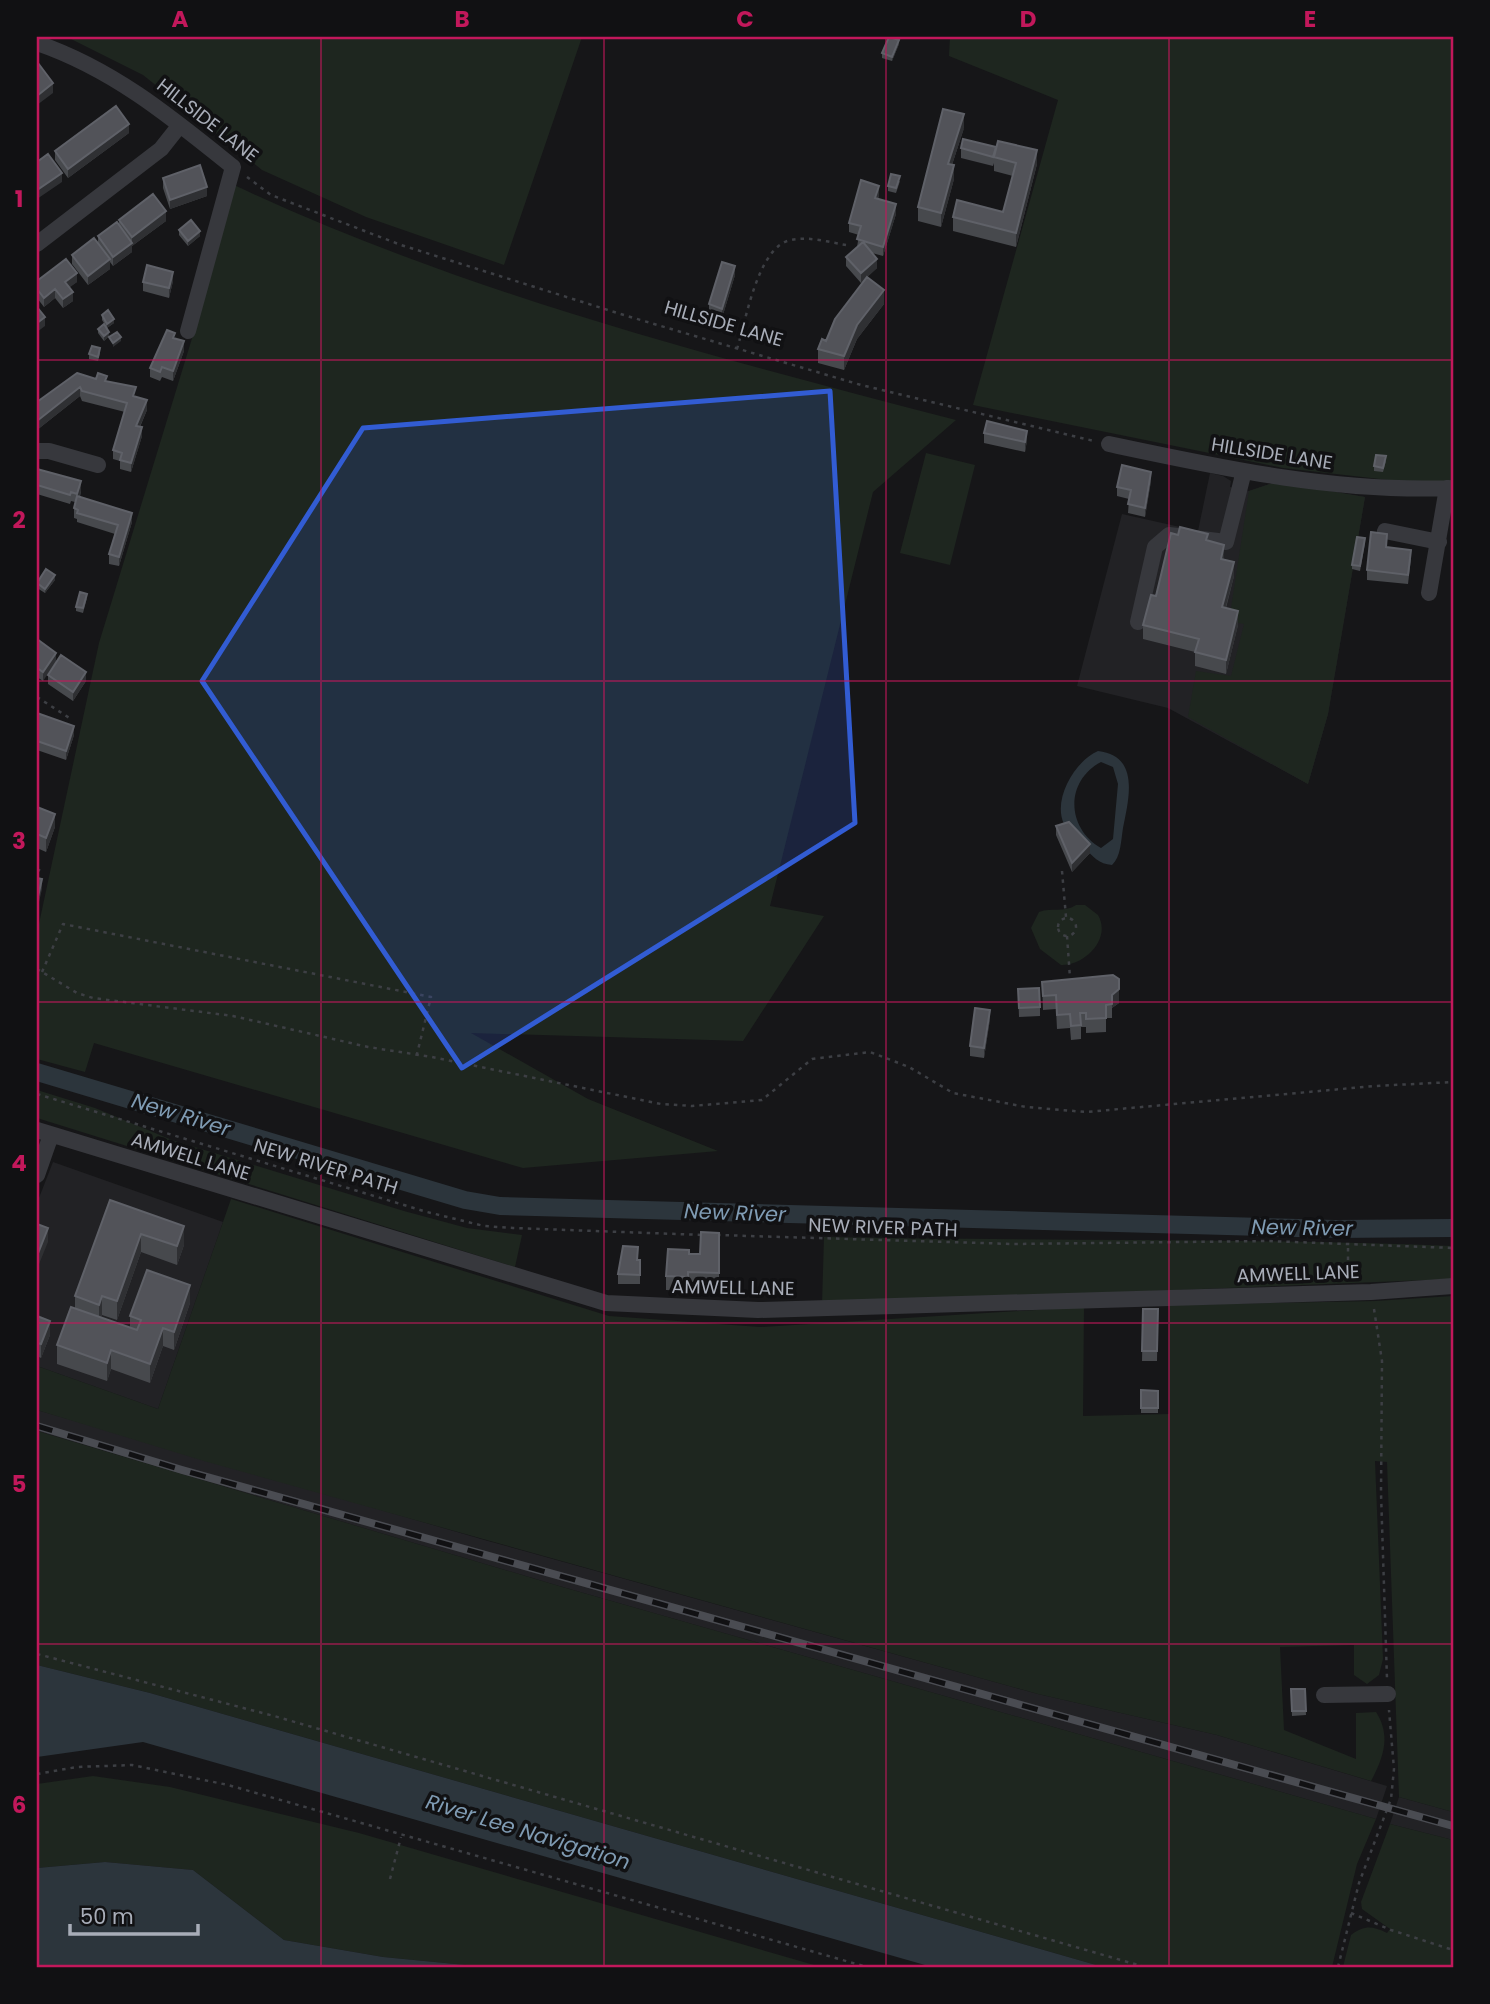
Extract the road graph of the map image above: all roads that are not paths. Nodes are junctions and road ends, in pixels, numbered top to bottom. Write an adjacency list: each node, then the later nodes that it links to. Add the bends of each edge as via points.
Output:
1 (37, 43): 2 (street, HILLSIDE LANE, via 99,68)
2 (180, 125): 3 (street, via 161,149); 4 (street, HILLSIDE LANE, via 233,167)
3 (37, 244)
4 (188, 331)
5 (1109, 444): 8 (street, HILLSIDE LANE)
6 (37, 451): 7 (street)
7 (98, 465)
8 (1244, 471): 9 (street, HILLSIDE LANE, via 1357,487); 13 (street, via 1226,542 1169,535 1155,547)
9 (1450, 488): 11 (street)
10 (1385, 531): 11 (street)
11 (1439, 542): 12 (street)
12 (1429, 593)
13 (1138, 622)
14 (44, 1133): 15 (street); 16 (street, AMWELL LANE, via 606,1303 758,1310)
15 (37, 1175)
16 (1453, 1286)
17 (1388, 1694): 18 (street)
18 (1324, 1695)

